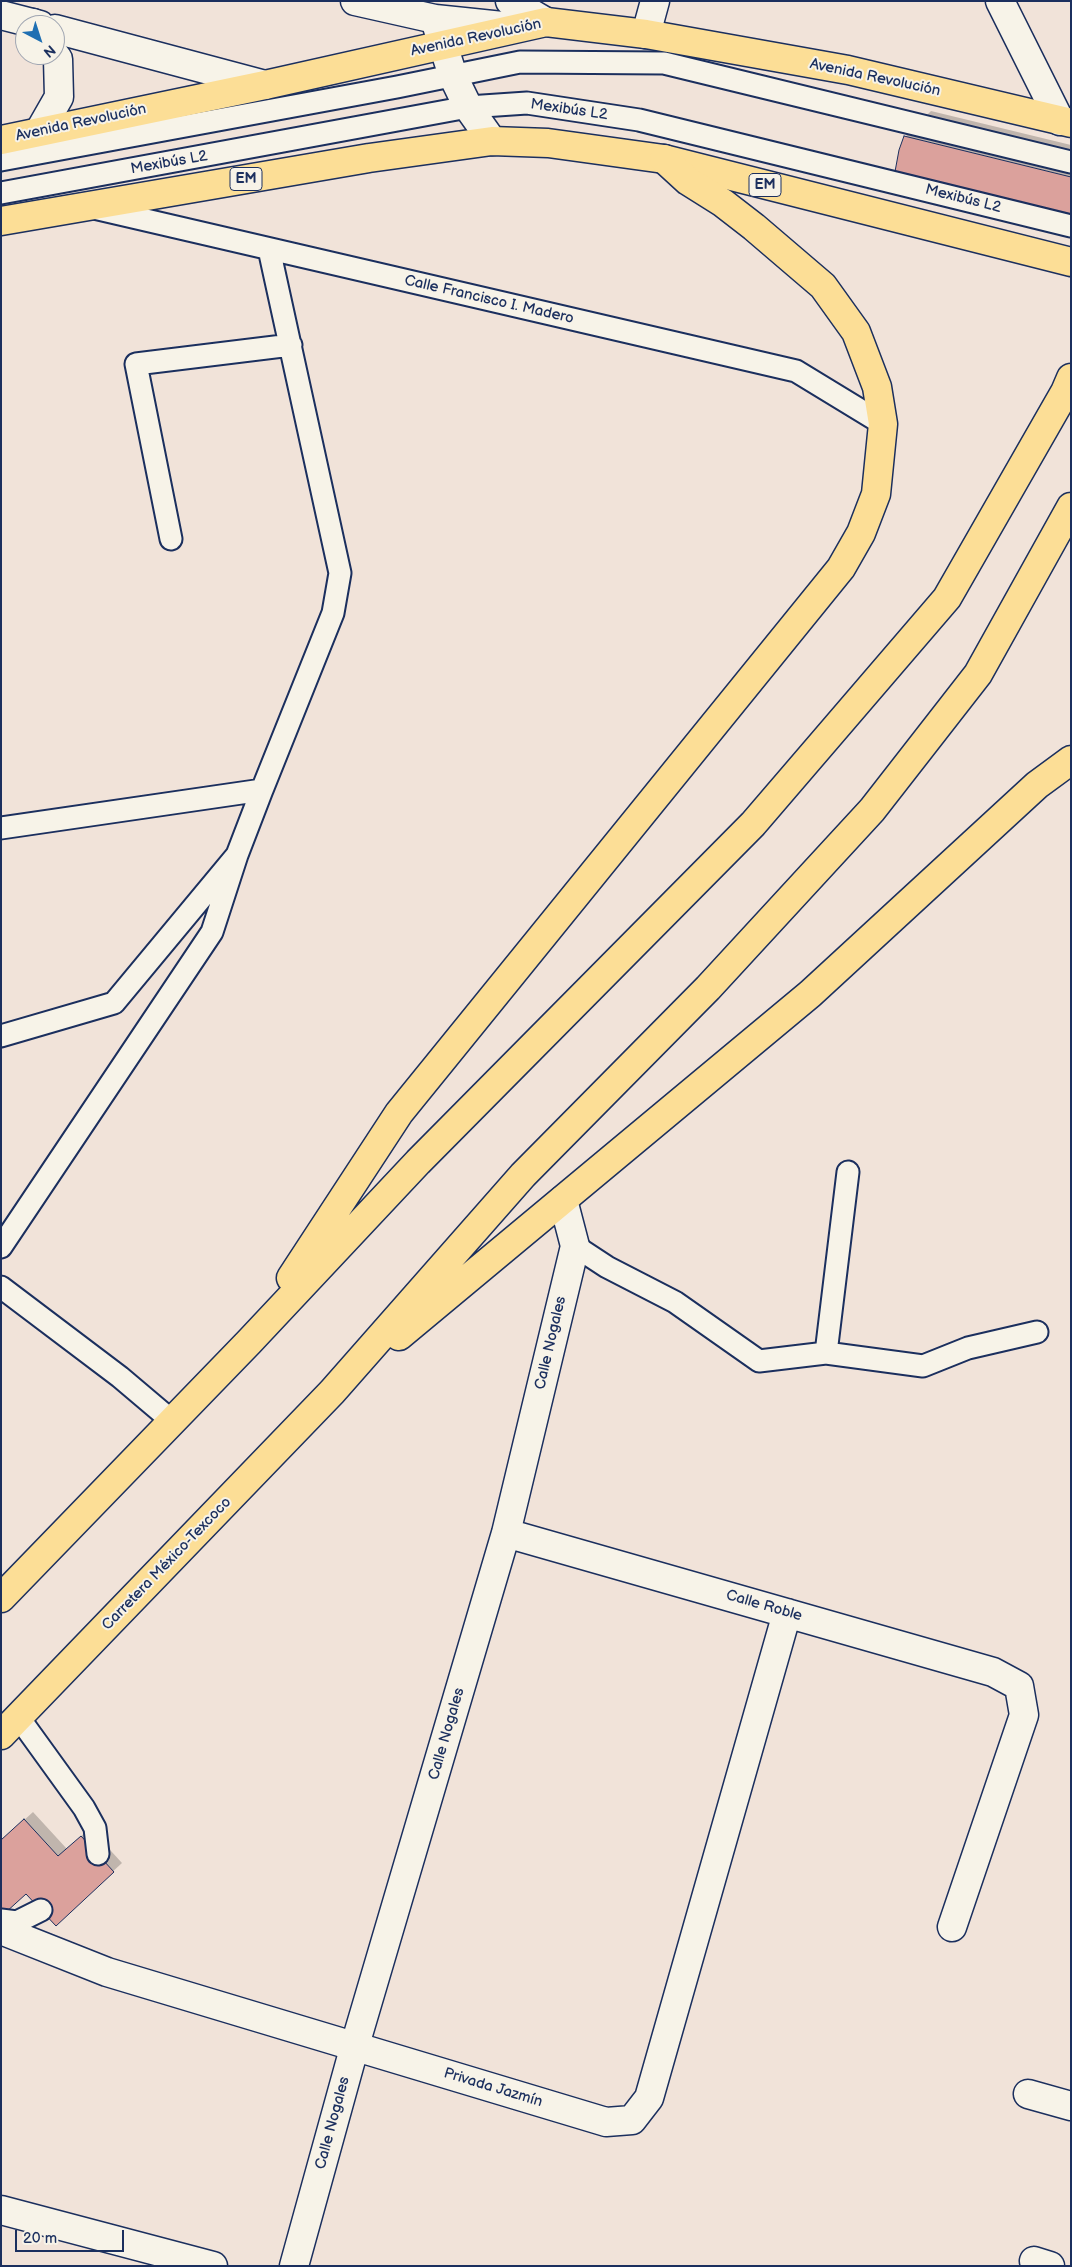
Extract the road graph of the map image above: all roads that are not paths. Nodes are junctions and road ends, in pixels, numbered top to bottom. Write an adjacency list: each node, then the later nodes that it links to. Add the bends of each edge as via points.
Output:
1 (355, 1): 7 (street)
2 (655, 1): 9 (street)
3 (1002, 4): 14 (street)
4 (512, 14): 7 (main road, Avenida Revolución); 9 (main road, Avenida Revolución, via 546,22)
5 (1, 15): 6 (street)
6 (15, 19)
7 (437, 22): 11 (street); 12 (main road, Avenida Revolución)
8 (65, 32): 12 (street)
9 (646, 34): 14 (main road, Avenida Revolución, via 848,70)
10 (58, 65): 15 (street, via 59,97)
11 (453, 76): 13 (street); 19 (lane); 20 (lane, via 520,62 664,64)
12 (265, 85): 15 (main road, Avenida Revolución)
13 (468, 107): 17 (street); 21 (lane, Mexibús L2); 24 (lane, Mexibús L2, via 527,103 640,120)
14 (1065, 122)
15 (39, 132): 16 (main road, Avenida Revolución)
16 (1, 140)
17 (492, 141): 18 (main road, EM, via 548,143); 22 (main road, EM, via 369,158)
18 (664, 159): 26 (main road, EM); 29 (main road, via 688,181 754,227 823,286 856,332 877,387)
19 (1, 160)
20 (1071, 162)
21 (1, 193)
22 (84, 206): 23 (main road, EM); 25 (lane, Calle Francisco I. Madero)
23 (1, 220)
24 (1071, 226)
25 (269, 249): 27 (lane); 29 (lane, Calle Francisco I. Madero, via 796,371)
26 (1071, 262)
27 (291, 345): 31 (lane, via 136,364); 33 (lane, via 340,573 333,613)
28 (1068, 385): 43 (main road, via 947,598 759,817 418,1162)
29 (883, 424): 43 (main road, via 876,494 861,533 841,568 399,1113)
30 (1071, 506): 45 (main road, via 978,674 872,810 708,988 523,1175)
31 (171, 539)
32 (1071, 760): 38 (main road, via 1037,785 810,994)
33 (262, 790): 34 (lane); 35 (lane)
34 (1, 828)
35 (237, 855): 36 (lane, via 114,1004); 40 (lane, via 212,932)
36 (1, 1036)
37 (848, 1172): 44 (lane)
38 (562, 1200): 39 (street, Calle Nogales); 45 (main road)
39 (575, 1246): 44 (lane, via 675,1302 759,1361); 47 (street, Calle Nogales)
40 (1, 1247)
41 (1, 1287): 46 (lane, via 120,1377)
42 (1037, 1332): 44 (lane, via 968,1348 923,1366)
43 (249, 1342): 46 (main road)
44 (826, 1353)
45 (332, 1392): 50 (main road, Carretera México-Texcoco)
46 (172, 1421): 48 (main road)
47 (506, 1533): 49 (street, Calle Roble); 56 (street, Calle Nogales)
48 (1, 1598)
49 (787, 1612): 54 (street, Calle Roble, via 992,1672 1019,1686 1024,1715); 56 (street, Privada Jazmín, via 648,2098 632,2120 606,2122)
50 (10, 1726): 51 (lane, via 84,1808 95,1828)
51 (98, 1854)
52 (41, 1910): 53 (lane, via 17,1922)
53 (1, 1920)
54 (952, 1927)
55 (1, 1930): 56 (street, Privada Jazmín, via 107,1972)
56 (355, 2045): 61 (street, Calle Nogales)
57 (1028, 2094): 58 (street)
58 (1071, 2106)
59 (1, 2210): 60 (street)
60 (213, 2266)
61 (294, 2266)

